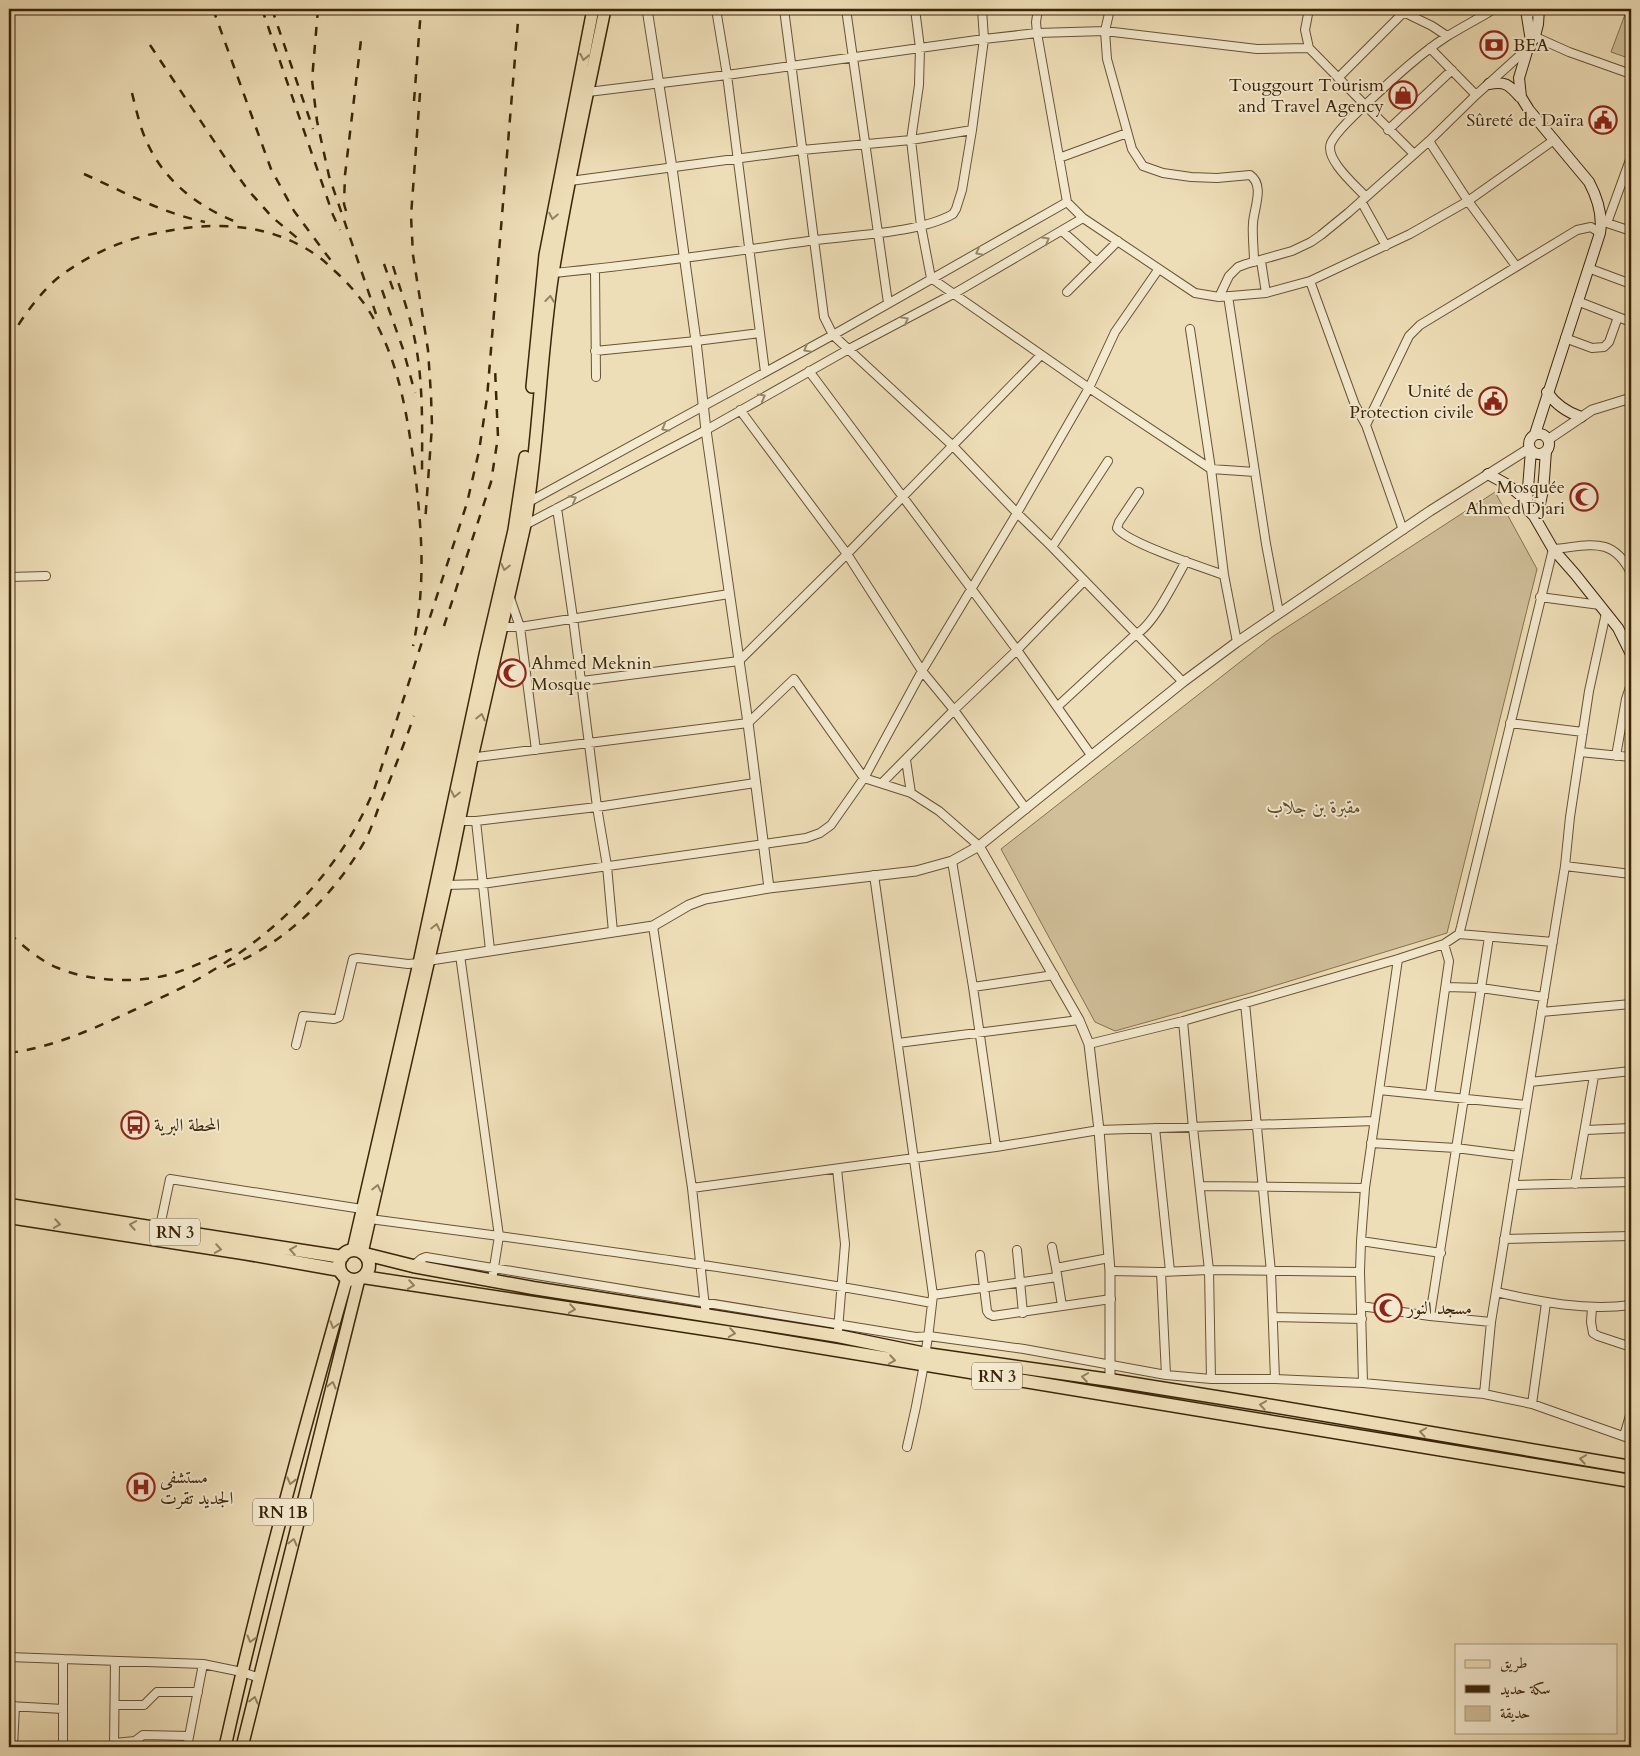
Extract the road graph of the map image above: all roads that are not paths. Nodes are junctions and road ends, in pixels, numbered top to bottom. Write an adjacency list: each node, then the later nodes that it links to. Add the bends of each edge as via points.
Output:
1 (593, 9): 115 (main road, one-way to 115, via 544,265)
2 (605, 9): 32 (main road)
3 (647, 9): 30 (street)
4 (716, 9): 28 (street)
5 (784, 9): 25 (street)
6 (846, 9): 24 (street)
7 (915, 9): 21 (street)
8 (982, 9): 19 (street)
9 (1038, 9): 17 (street)
10 (1110, 9): 16 (street)
11 (1309, 9): 22 (street)
12 (1494, 9): 18 (street)
13 (1525, 9): 14 (main road); 20 (main road)
14 (1539, 9): 20 (main road, via 1538,24)
15 (1400, 10): 18 (street); 29 (street)
16 (1105, 31): 17 (street); 22 (street, via 1257,50); 38 (street, via 1107,59)
17 (1037, 33): 19 (street); 47 (street)
18 (1447, 36): 23 (street)
19 (984, 39): 21 (street); 36 (street)
20 (1531, 40): 27 (street); 31 (street); 34 (main road, via 1519,78)
21 (920, 48): 24 (street); 39 (street, via 919,85)
22 (1308, 48): 29 (street)
23 (1430, 48): 26 (street); 35 (street)
24 (853, 57): 25 (street); 42 (street)
25 (792, 66): 28 (street); 43 (street)
26 (1452, 70): 33 (street); 37 (street)
27 (1631, 74)
28 (727, 75): 30 (street); 46 (street)
29 (1338, 78): 35 (street)
30 (660, 83): 32 (street); 48 (street)
31 (1489, 84): 33 (street); 34 (main road, via 1508,84)
32 (588, 92): 49 (main road)
33 (1476, 95): 40 (street)
34 (1521, 98): 41 (main road)
35 (1365, 105): 37 (street); 50 (street, via 1337,134 1329,149 1332,159)
36 (972, 130): 39 (street); 55 (street, via 956,209 949,216)
37 (1388, 130): 44 (street)
38 (1127, 133): 47 (street); 65 (street, via 1139,161 1152,170 1191,177 1253,177 1257,188 1253,223)
39 (911, 140): 42 (street); 55 (street)
40 (1429, 140): 44 (street); 51 (street)
41 (1554, 140): 51 (street); 54 (main road, via 1589,182)
42 (864, 144): 43 (street); 58 (street)
43 (802, 150): 46 (street); 60 (street)
44 (1413, 153): 50 (street)
45 (1631, 157): 54 (street)
46 (738, 158): 48 (street); 63 (street)
47 (1059, 158): 52 (street)
48 (672, 168): 49 (street); 64 (street)
49 (570, 181): 71 (main road)
50 (1364, 199): 62 (street); 65 (street, via 1311,242)
51 (1468, 201): 62 (street); 67 (street)
52 (1067, 202): 53 (street); 72 (street, one-way to 72)
53 (1083, 218): 56 (street); 61 (street)
54 (1604, 222): 57 (street); 59 (main road)
55 (921, 226): 58 (street); 72 (street)
56 (1062, 231): 66 (street); 76 (street, one-way to 56)
57 (1631, 231)
58 (878, 232): 60 (street); 81 (street)
59 (1600, 233): 67 (street, via 1591,227 1582,228); 68 (main road)
60 (814, 240): 63 (street); 86 (street, via 824,317)
61 (1118, 241): 66 (street); 70 (street)
62 (1386, 246): 73 (street)
63 (750, 250): 64 (street); 85 (street)
64 (684, 259): 69 (street); 88 (street)
65 (1257, 261): 77 (street); 79 (street, via 1233,271)
66 (1097, 262): 75 (street)
67 (1516, 266): 101 (street, via 1412,331)
68 (1588, 268): 74 (street); 80 (main road)
69 (595, 270): 71 (street); 90 (street)
70 (1158, 270): 79 (street, via 1195,293); 95 (street, via 1115,332)
71 (553, 274): 115 (main road, one-way to 71)
72 (931, 278): 76 (street); 81 (street)
73 (1310, 281): 77 (street); 101 (street, via 1354,405)
74 (1631, 284)
75 (1067, 292)
76 (955, 293): 89 (street, one-way to 76); 91 (street)
77 (1266, 293): 78 (street)
78 (1228, 296): 79 (street); 110 (street)
79 (1219, 297)
80 (1577, 302): 82 (street); 87 (main road)
81 (888, 303): 86 (street)
82 (1618, 318): 83 (street); 87 (street, via 1610,342 1604,347 1592,348)
83 (1631, 322)
84 (1190, 329): 109 (street)
85 (760, 332): 88 (street); 93 (street)
86 (833, 335): 89 (street); 93 (street, one-way to 93)
87 (1565, 338): 96 (main road)
88 (696, 341): 90 (street); 98 (street)
89 (849, 349): 92 (street); 105 (street)
90 (595, 351): 94 (street)
91 (1041, 355): 95 (street); 105 (street)
92 (809, 371): 99 (street, one-way to 92); 113 (street)
93 (765, 372): 98 (street)
94 (596, 377)
95 (1089, 388): 109 (street); 117 (street)
96 (1547, 392): 100 (main road, via 1561,408); 103 (main road)
97 (1631, 398): 100 (street, via 1597,408)
98 (703, 407): 102 (street); 115 (street, one-way to 115)
99 (740, 410): 102 (street); 123 (street)
100 (1581, 417): 104 (street)
101 (1366, 425): 120 (street)
102 (706, 430): 116 (street, one-way to 102); 131 (street)
103 (1535, 434): 104 (main road, via 1544,434); 106 (main road, via 1529,441)
104 (1549, 439): 107 (main road, via 1550,446)
105 (953, 446): 113 (street); 117 (street)
106 (1531, 449): 107 (main road, via 1537,454); 111 (street); 114 (main road)
107 (1546, 452): 118 (main road, via 1539,510)
108 (1108, 461): 121 (street)
109 (1211, 469): 110 (street); 126 (street)
110 (1255, 472): 135 (street)
111 (1488, 474): 114 (main road); 120 (street)
112 (1139, 492): 124 (street, via 1119,522 1118,530 1138,542)
113 (902, 497): 123 (street); 130 (street)
114 (1527, 500): 118 (main road, via 1529,511)
115 (524, 505): 119 (main road)
116 (557, 508): 119 (street); 136 (street)
117 (1017, 513): 121 (street); 130 (street)
118 (1534, 516): 122 (main road)
119 (520, 528): 132 (main road); 159 (main road, one-way to 159)
120 (1403, 530): 135 (street)
121 (1052, 547): 129 (street)
122 (1553, 550): 125 (street, via 1589,546 1610,548); 133 (street); 134 (main road)
123 (847, 554): 143 (street); 144 (street)
124 (1186, 561): 126 (street); 139 (street, via 1147,625)
125 (1631, 573)
126 (1224, 575): 140 (street)
127 (46, 576): 128 (street)
128 (9, 577)
129 (1084, 581): 139 (street); 142 (street)
130 (972, 589): 142 (street); 144 (street)
131 (729, 594): 136 (street); 143 (street)
132 (509, 595): 137 (street); 138 (main road)
133 (1540, 597): 134 (street); 151 (street)
134 (1603, 609): 141 (main road); 152 (street)
135 (1279, 613): 140 (street)
136 (573, 618): 137 (street); 145 (street)
137 (520, 627): 138 (street); 154 (street)
138 (502, 628): 159 (main road, one-way to 138)
139 (1136, 634): 146 (street); 148 (street)
140 (1238, 642): 146 (street)
141 (1630, 648)
142 (1017, 650): 148 (street); 149 (street)
143 (739, 661): 145 (street); 150 (street)
144 (922, 671): 149 (street); 161 (street)
145 (582, 681): 153 (street)
146 (1183, 682): 156 (street)
147 (1631, 684): 157 (street)
148 (1058, 706): 156 (street)
149 (954, 710): 160 (street); 166 (street)
150 (748, 723): 153 (street); 161 (street, via 794,679); 162 (street)
151 (1510, 723): 152 (street); 181 (street)
152 (1583, 732): 155 (street)
153 (589, 743): 154 (street); 165 (street)
154 (536, 750): 159 (street)
155 (1580, 752): 157 (street); 173 (street)
156 (1091, 755): 166 (street)
157 (1616, 756): 158 (street)
158 (1631, 757)
159 (467, 758): 167 (main road); 188 (main road, one-way to 188)
160 (906, 760): 163 (street); 164 (street)
161 (864, 778): 163 (street); 169 (street, via 836,819 820,833)
162 (755, 783): 165 (street); 169 (street)
163 (882, 783): 164 (street)
164 (910, 793): 170 (street)
165 (597, 807): 168 (street); 172 (street)
166 (1026, 809): 170 (street)
167 (459, 821): 168 (street); 177 (main road)
168 (476, 821): 176 (street)
169 (763, 844): 172 (street); 178 (street)
170 (980, 846): 171 (street); 189 (street)
171 (952, 861): 175 (street, via 916,871); 190 (street)
172 (607, 866): 176 (street); 180 (street)
173 (1565, 866): 174 (street); 183 (street)
174 (1631, 874)
175 (874, 875): 178 (street); 200 (street)
176 (482, 884): 177 (street); 185 (street)
177 (446, 885): 188 (main road, one-way to 177)
178 (769, 888): 179 (street, via 697,902)
179 (653, 926): 180 (street); 229 (street)
180 (614, 932): 185 (street)
181 (1459, 934): 182 (street); 184 (street)
182 (1489, 937): 183 (street); 192 (street)
183 (1553, 942): 193 (street)
184 (1444, 944): 187 (street); 191 (street, via 1449,961)
185 (490, 950): 186 (street)
186 (460, 955): 188 (street); 236 (street)
187 (1398, 959): 194 (street); 206 (street)
188 (424, 961): 202 (street, via 408,964 353,960 339,1017 303,1016); 218 (main road)
189 (1054, 975): 190 (street); 197 (street)
190 (974, 987): 199 (street)
191 (1446, 987): 192 (street); 207 (street)
192 (1481, 988): 193 (street); 208 (street)
193 (1544, 997): 196 (street)
194 (1245, 1002): 198 (street); 211 (street)
195 (1631, 1004): 196 (street)
196 (1541, 1012): 205 (street)
197 (1079, 1020): 199 (street); 201 (street)
198 (1183, 1021): 201 (street); 213 (street)
199 (979, 1032): 200 (street); 219 (street)
200 (898, 1043): 222 (street)
201 (1089, 1044): 215 (street)
202 (296, 1045)
203 (1631, 1071): 204 (street)
204 (1594, 1076): 205 (street); 216 (street)
205 (1530, 1082): 209 (street)
206 (1379, 1090): 207 (street); 210 (street)
207 (1430, 1094): 208 (street)
208 (1463, 1098): 209 (street); 220 (street)
209 (1526, 1105): 221 (street)
210 (1374, 1121): 211 (street); 217 (street)
211 (1257, 1126): 213 (street); 228 (street)
212 (1155, 1128): 213 (street); 215 (street); 249 (street)
213 (1193, 1128): 227 (street)
214 (1631, 1128): 216 (street)
215 (1099, 1130): 219 (street); 244 (street)
216 (1586, 1130): 225 (street)
217 (1371, 1143): 220 (street); 230 (street)
218 (382, 1144): 232 (main road); 234 (main road, one-way to 218)
219 (996, 1147): 222 (street)
220 (1456, 1148): 221 (street); 242 (street)
221 (1518, 1156): 226 (street)
222 (914, 1158): 223 (street); 260 (street)
223 (836, 1169): 229 (street); 257 (street, via 846,1244)
224 (1631, 1182): 225 (street)
225 (1575, 1184): 226 (street)
226 (1513, 1185): 238 (street)
227 (1200, 1186): 228 (street); 248 (street)
228 (1263, 1187): 230 (street); 252 (street)
229 (692, 1188): 245 (street)
230 (1365, 1188): 239 (street)
231 (9, 1205): 235 (highway, RN 3, one-way to 231)
232 (362, 1209): 235 (street, via 170,1179); 246 (main road)
233 (9, 1217): 235 (highway, RN 3, one-way to 235)
234 (370, 1219): 236 (street); 246 (main road)
235 (159, 1234): 246 (highway, RN 3)
236 (499, 1236): 245 (street); 254 (street)
237 (1631, 1236): 238 (street)
238 (1504, 1239): 259 (street)
239 (1360, 1240): 242 (street); 253 (street)
240 (1052, 1247): 247 (street)
241 (1018, 1250): 256 (street)
242 (1441, 1253): 269 (street)
243 (980, 1255): 258 (street)
244 (1110, 1258): 247 (street); 250 (street)
245 (701, 1264): 257 (street); 267 (street)
246 (354, 1265): 254 (highway, RN 3, via 413,1266); 276 (highway, RN 3, one-way to 276, via 745,1335); 294 (main road, RN 1B, one-way to 294, via 304,1430); 295 (main road, RN 1B, one-way to 246)
247 (1056, 1268): 255 (street)
248 (1209, 1270): 249 (street); 252 (street); 279 (street)
249 (1170, 1271): 251 (street)
250 (1110, 1272): 251 (street); 261 (street)
251 (1161, 1272): 278 (street)
252 (1271, 1272): 253 (street); 270 (street)
253 (1360, 1272): 265 (street)
254 (493, 1274): 267 (highway, RN 3, via 533,1288)
255 (1057, 1277): 256 (street); 264 (street)
256 (1021, 1282): 258 (street); 268 (street)
257 (842, 1286): 260 (street); 273 (street)
258 (983, 1287): 260 (street); 268 (street, via 989,1314)
259 (1496, 1292): 262 (street); 272 (street)
260 (933, 1299): 274 (street)
261 (1111, 1300): 264 (street); 277 (street)
262 (1546, 1303): 266 (street); 284 (street)
263 (1631, 1305): 266 (street)
264 (1062, 1306): 268 (street)
265 (1361, 1306): 269 (street); 271 (street)
266 (1592, 1308): 275 (street, via 1593,1333)
267 (706, 1309): 273 (highway, RN 3)
268 (1023, 1313)
269 (1430, 1316): 272 (street)
270 (1273, 1317): 271 (street); 280 (street)
271 (1362, 1318): 282 (street)
272 (1490, 1322): 283 (street)
273 (838, 1330): 274 (street); 276 (highway, RN 3)
274 (929, 1336): 276 (street); 277 (street)
275 (1631, 1347)
276 (926, 1359): 281 (highway, RN 3, one-way to 276); 287 (street); 289 (highway, RN 3)
277 (1110, 1364): 278 (street); 281 (street)
278 (1166, 1375): 279 (street)
279 (1211, 1379): 280 (street)
280 (1275, 1379): 282 (street)
281 (1110, 1380): 288 (highway, RN 3, one-way to 281)
282 (1363, 1383): 283 (street)
283 (1484, 1394): 284 (street)
284 (1532, 1404): 286 (street)
285 (1631, 1412): 286 (street)
286 (1628, 1438)
287 (907, 1447)
288 (1631, 1467)
289 (1631, 1481)
290 (9, 1656): 291 (street)
291 (63, 1659): 292 (street); 299 (street)
292 (115, 1661): 293 (street); 297 (street)
293 (203, 1664): 294 (street); 296 (street)
294 (242, 1672): 295 (street); 305 (main road, RN 1B)
295 (260, 1678): 306 (main road, RN 1B, one-way to 295)
296 (198, 1692): 297 (street, via 157,1692 144,1705); 300 (street)
297 (115, 1705): 301 (street)
298 (12, 1706): 299 (street); 302 (street)
299 (63, 1709): 303 (street)
300 (189, 1736): 301 (street, via 143,1735 135,1741); 304 (street)
301 (114, 1745)
302 (13, 1747)
303 (63, 1747)
304 (187, 1747)
305 (225, 1747)
306 (242, 1747)

